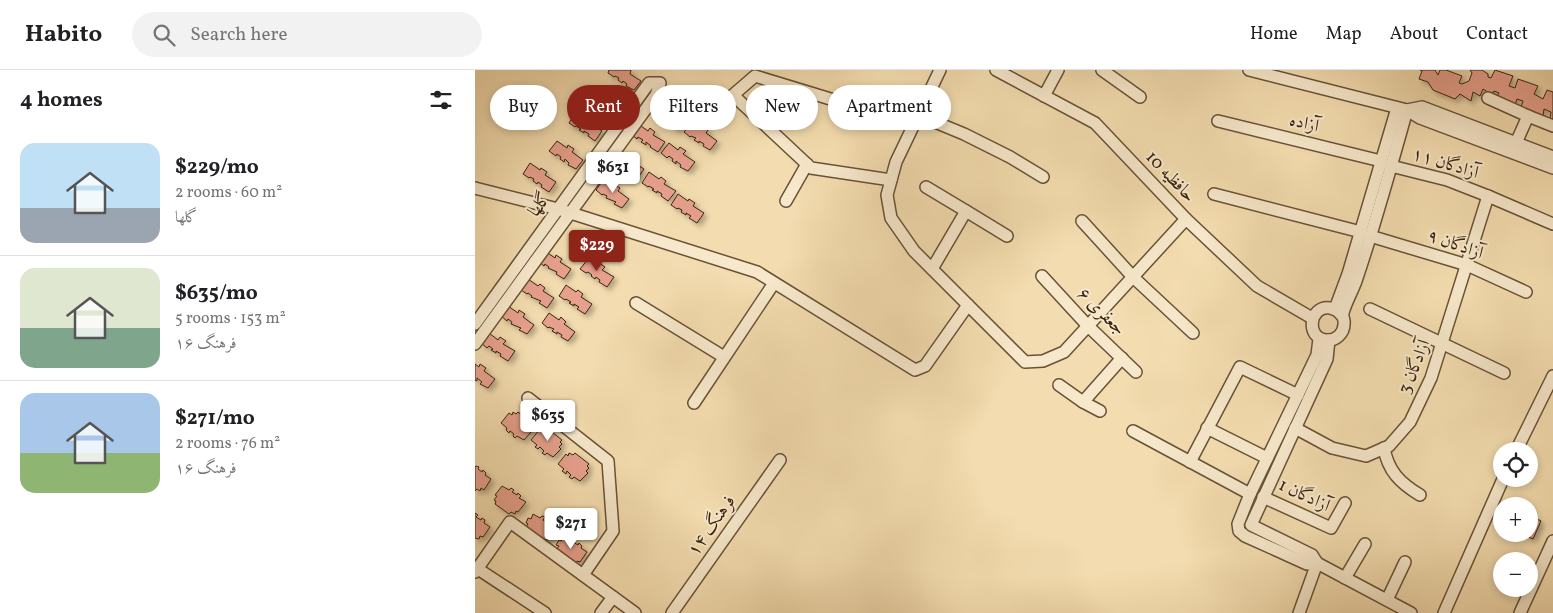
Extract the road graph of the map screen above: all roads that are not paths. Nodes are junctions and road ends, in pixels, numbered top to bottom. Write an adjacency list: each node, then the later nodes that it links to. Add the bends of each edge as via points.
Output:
1 (940, 70): 6 (street)
2 (996, 70): 7 (street, حافظیه 10)
3 (1057, 70): 7 (street)
4 (1102, 70): 8 (street)
5 (1249, 70): 11 (street)
6 (933, 85)
7 (1044, 96): 32 (street, حافظیه 10, via 1095,123)
8 (1140, 97)
9 (828, 98): 19 (street, via 755,76 733,96)
10 (1488, 98): 12 (street)
11 (1402, 109): 17 (street, via 1422,107); 20 (street); 21 (street)
12 (1528, 116): 14 (street); 17 (street)
13 (1219, 121): 20 (street, آزاده)
14 (1553, 126)
15 (951, 129): 22 (street)
16 (911, 130): 23 (street)
17 (1516, 143): 18 (street)
18 (1553, 157)
19 (807, 164): 23 (street, via 811,168); 28 (street)
20 (1386, 164): 27 (street, آزادگان ۱۱, via 1447,180); 35 (street)
21 (1553, 168)
22 (1043, 177)
23 (891, 180): 38 (street, via 887,195 891,218)
24 (926, 187): 30 (street)
25 (475, 188): 29 (street)
26 (1214, 194): 35 (street, آزادگان ۹)
27 (1488, 196): 34 (street, آزادگان ۱۱); 37 (street, آزادگان 3)
28 (786, 201)
29 (558, 209): 31 (street); 31 (street, گلها, via 649,83 660,82 657,95); 48 (street, گلها)
30 (966, 211): 36 (street); 38 (street)
31 (570, 214): 41 (street, via 757,272); 52 (street, گلها)
32 (1186, 219): 40 (street); 47 (street, حافظیه 10, via 1257,286)
33 (1082, 221): 40 (street)
34 (1553, 224)
35 (1365, 234): 37 (street, آزادگان ۹); 46 (street, via 1356,281)
36 (1007, 236)
37 (1467, 265): 42 (street, آزادگان ۹); 53 (street, آزادگان 3)
38 (932, 269): 44 (street)
39 (1042, 276): 49 (street, جعفری ۶)
40 (1133, 277): 49 (street); 50 (street)
41 (774, 282): 44 (street, via 915,370 925,366); 54 (street)
42 (1526, 292)
43 (636, 303): 54 (street)
44 (968, 305): 49 (street, via 1025,362 1043,361 1064,352)
45 (1370, 309): 53 (street)
46 (1338, 312): 47 (street, via 1325,307); 51 (street, via 1345,324 1342,332 1337,338)
47 (1312, 318): 51 (street, via 1315,334)
48 (475, 324)
49 (1088, 326): 55 (street, جعفری ۶)
50 (1193, 333)
51 (1324, 340): 60 (street); 66 (street, via 1327,359)
52 (475, 344)
53 (1443, 344): 57 (street); 69 (street, آزادگان 3, via 1410,422)
54 (724, 358): 63 (street)
55 (1122, 358): 56 (street, جعفری ۶); 62 (street)
56 (1136, 372)
57 (1503, 373)
58 (1553, 376): 68 (street)
59 (1059, 385): 62 (street)
60 (1298, 395): 65 (street, via 1240,367); 70 (street)
61 (527, 398): 83 (street, via 609,461 613,531)
62 (1083, 402): 64 (street)
63 (694, 403)
64 (1100, 412)
65 (1207, 428): 70 (street); 72 (street)
66 (1295, 428): 69 (street, آزادگان 3, via 1332,448 1357,454 1366,456); 76 (street)
67 (1133, 431): 72 (street)
68 (1520, 442)
69 (1384, 448): 75 (street, via 1394,473)
70 (1267, 458): 74 (street)
71 (780, 460): 90 (street, فرهنگ ۱۴)
72 (1189, 462): 74 (street)
73 (1499, 487): 93 (street)
74 (1250, 494): 81 (street, via 1238,524 1239,531 1307,564)
75 (1420, 495)
76 (1263, 497): 77 (street, آزادگان 1, via 1331,528); 81 (street, via 1251,525 1313,555)
77 (1345, 503)
78 (1553, 541): 94 (street)
79 (1365, 544): 84 (street)
80 (1405, 562): 86 (street)
81 (1317, 563): 84 (street); 91 (street)
82 (476, 570): 83 (street, via 510,522); 87 (street)
83 (583, 575): 85 (street)
84 (1345, 578): 86 (street)
85 (613, 597): 88 (street); 89 (street)
86 (1387, 600): 92 (street)
87 (545, 613)
88 (601, 613)
89 (635, 613)
90 (672, 613)
91 (1299, 613)
92 (1411, 613)
93 (1444, 613)
94 (1520, 613)

